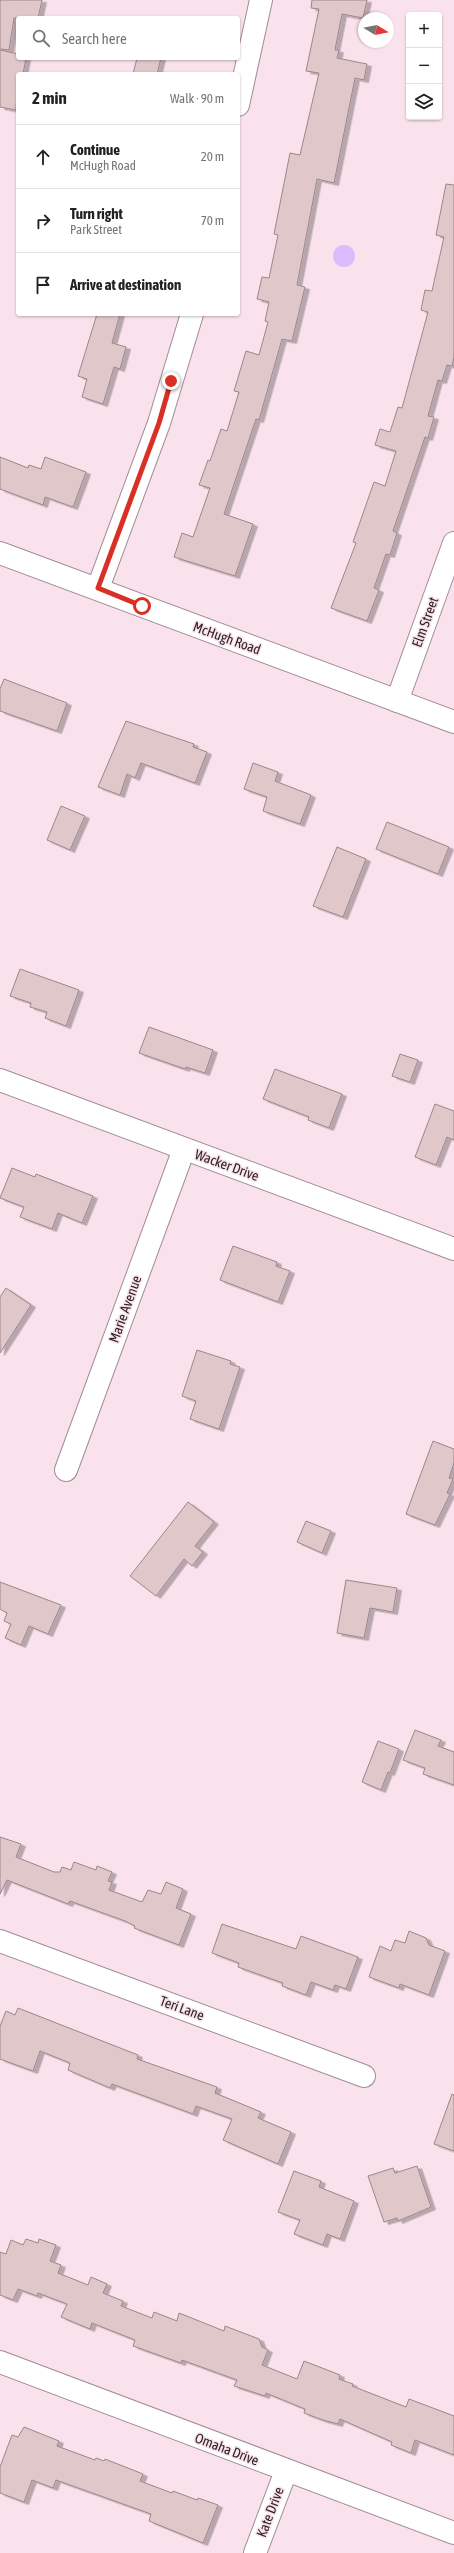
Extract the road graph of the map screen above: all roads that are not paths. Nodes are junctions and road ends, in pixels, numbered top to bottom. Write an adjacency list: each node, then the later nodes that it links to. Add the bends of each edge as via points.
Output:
1 (261, 0): 2 (street)
2 (240, 96)
3 (191, 316): 6 (street, via 159,423)
4 (454, 543): 7 (street, Elm Street)
5 (0, 553): 6 (street, McHugh Road)
6 (98, 588): 7 (street, McHugh Road)
7 (397, 701): 8 (street, McHugh Road)
8 (454, 722)
9 (0, 1080): 10 (street, Wacker Drive)
10 (184, 1149): 11 (street, Wacker Drive); 12 (street, Marie Avenue)
11 (454, 1249)
12 (66, 1470)
13 (0, 1941): 14 (street, Teri Lane)
14 (364, 2076)
15 (0, 2362): 16 (street, Omaha Drive)
16 (286, 2471): 17 (street, Omaha Drive); 18 (street, Kate Drive)
17 (454, 2533)
18 (255, 2553)

